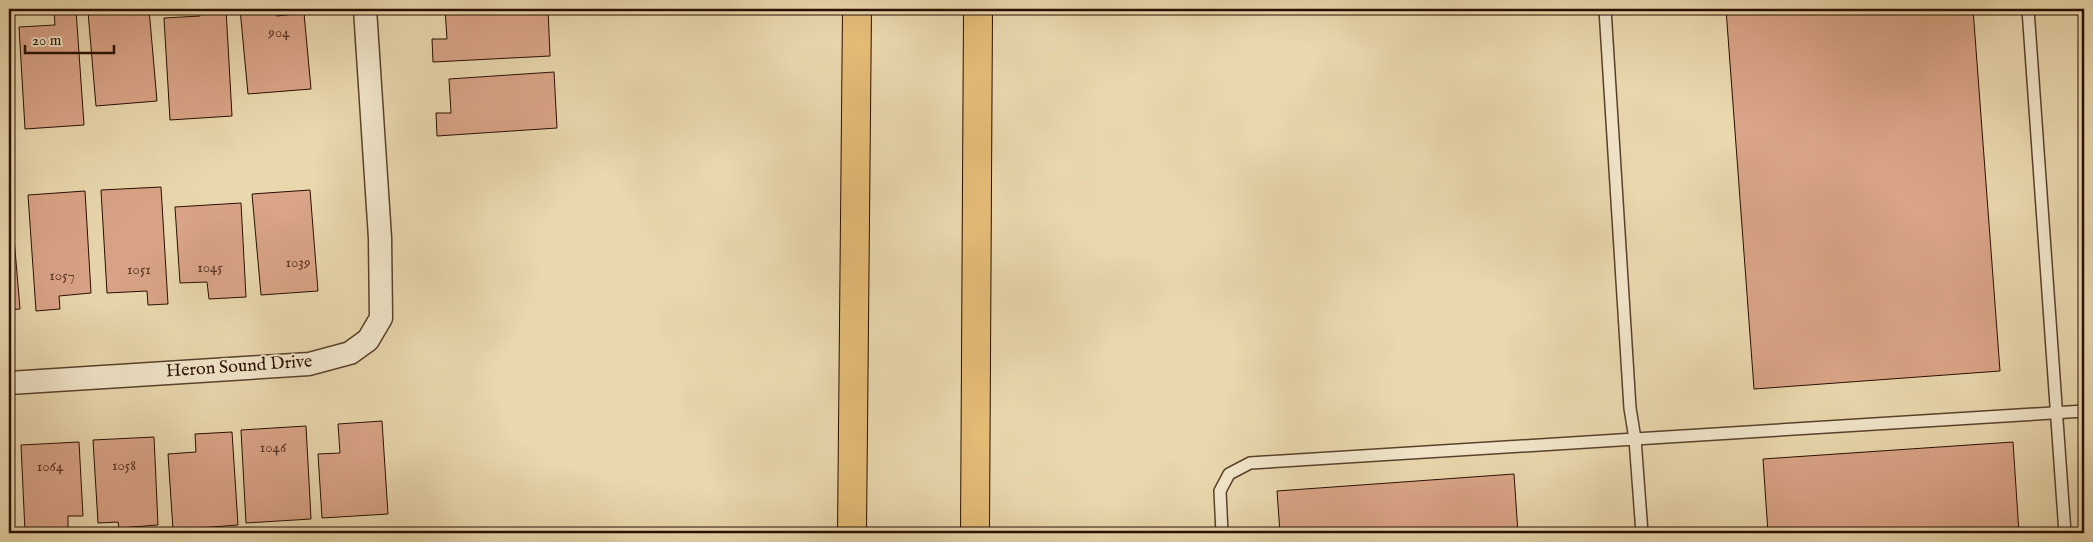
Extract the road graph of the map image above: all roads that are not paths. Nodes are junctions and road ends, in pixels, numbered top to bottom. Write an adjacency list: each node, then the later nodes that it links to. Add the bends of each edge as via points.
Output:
1 (365, 9): 6 (street, Heron Sound Drive, via 380,238 381,318 368,340 350,353 309,364)
2 (857, 9): 10 (highway)
3 (978, 9): 11 (highway)
4 (1605, 9): 9 (lane, via 1630,408)
5 (2028, 9): 8 (lane)
6 (9, 383)
7 (2084, 411): 8 (lane)
8 (2058, 413): 9 (lane); 14 (lane)
9 (1635, 439): 12 (lane, via 1250,463 1229,474 1220,491); 13 (lane)
10 (852, 533)
11 (975, 533)
12 (1222, 533)
13 (1642, 533)
14 (2065, 533)

